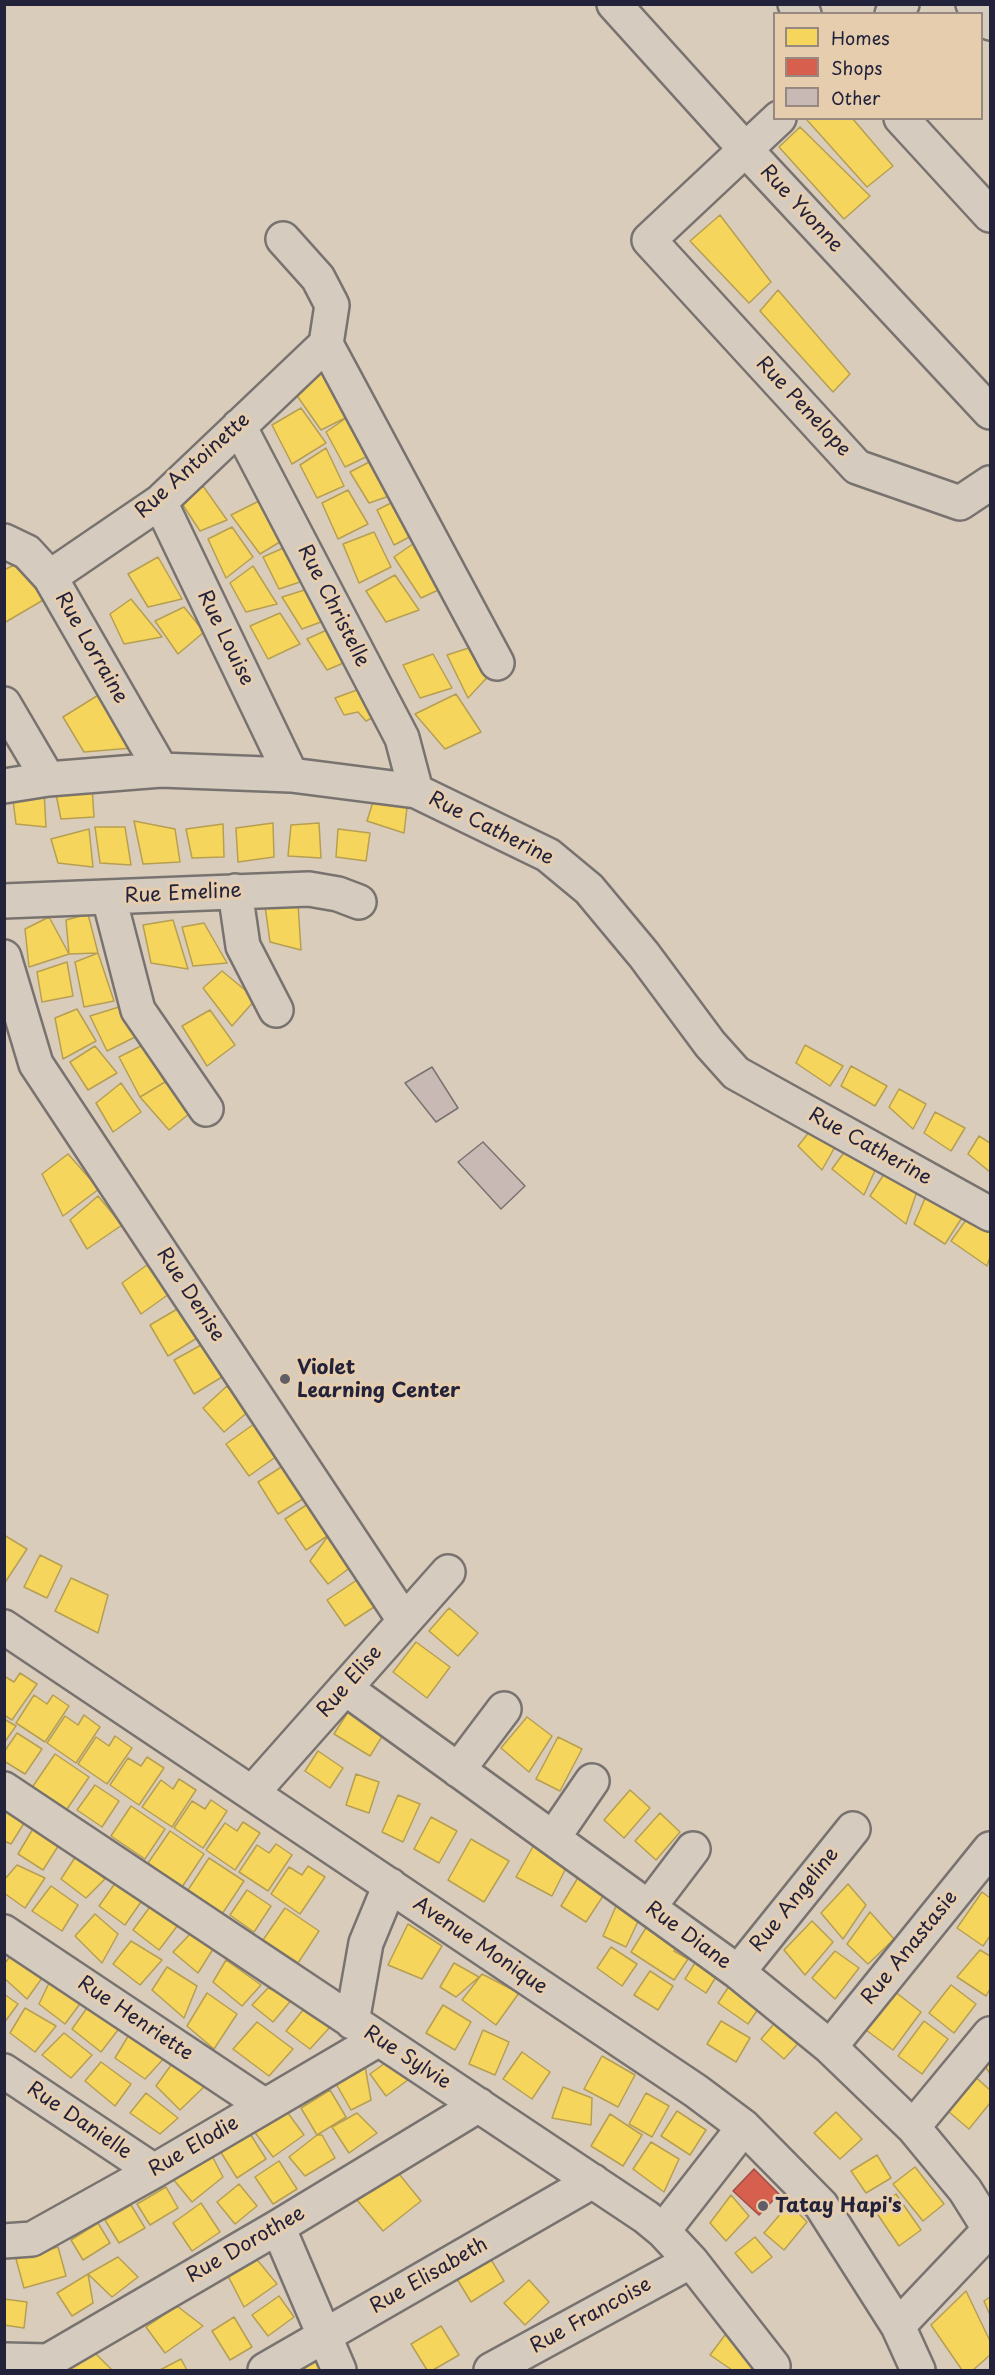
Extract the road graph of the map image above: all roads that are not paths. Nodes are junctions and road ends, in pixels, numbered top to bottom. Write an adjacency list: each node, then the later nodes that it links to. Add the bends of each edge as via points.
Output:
1 (614, 4): 4 (street, Rue Yvonne)
2 (777, 120): 4 (street)
3 (903, 120): 5 (street)
4 (746, 150): 8 (street, Rue Yvonne); 10 (street, Rue Penelope, via 649,240 857,467 960,503)
5 (990, 215)
6 (283, 238): 7 (street, via 318,278 332,304)
7 (326, 344): 9 (street, Rue Antoinette); 14 (street)
8 (990, 412)
9 (239, 426): 11 (street, Rue Antoinette); 20 (street, Rue Christelle, via 402,738)
10 (990, 483)
11 (160, 502): 13 (street, Rue Antoinette); 17 (street, Rue Louise)
12 (4, 541): 13 (street, Rue Lorraine, via 27,552)
13 (50, 577): 16 (street, Rue Lorraine)
14 (497, 663)
15 (4, 704): 18 (street)
16 (161, 770): 17 (street, Rue Catherine); 18 (street, Rue Catherine)
17 (291, 775): 20 (street, Rue Catherine)
18 (48, 779): 19 (street, Rue Catherine)
19 (4, 786)
20 (416, 791): 28 (street, Rue Catherine, via 548,855 590,889 736,1073)
21 (235, 891): 22 (street, Rue Emeline); 24 (street, Rue Emeline, via 309,889); 26 (street, via 243,946)
22 (109, 898): 23 (street, Rue Emeline); 27 (street, via 138,1010)
23 (4, 901)
24 (359, 902)
25 (4, 957): 30 (street, Rue Denise, via 36,1064)
26 (276, 1010)
27 (206, 1109)
28 (990, 1214)
29 (448, 1572): 30 (street, Rue Elise)
30 (405, 1620): 32 (street, Rue Elise)
31 (4, 1627): 37 (street, Avenue Monique)
32 (345, 1688): 34 (street, Rue Diane); 37 (street, Rue Elise)
33 (504, 1709): 34 (street)
34 (458, 1770): 39 (street, Rue Diane)
35 (592, 1780): 39 (street)
36 (4, 1789): 46 (street, Rue Sylvie)
37 (252, 1793): 42 (street, Avenue Monique)
38 (853, 1829): 45 (street, Rue Angeline)
39 (553, 1838): 43 (street, Rue Diane)
40 (693, 1849): 43 (street)
41 (990, 1850): 48 (street, Rue Anastasie)
42 (390, 1885): 46 (street, via 366,1943); 52 (street, Avenue Monique)
43 (649, 1907): 45 (street, Rue Diane)
44 (4, 1932): 51 (street, Rue Henriette)
45 (738, 1972): 48 (street, Rue Diane)
46 (365, 2030): 50 (street, Rue Sylvie); 51 (street, Rue Elodie)
47 (990, 2034): 53 (street)
48 (830, 2047): 53 (street, Rue Diane)
49 (4, 2071): 54 (street, Rue Danielle)
50 (479, 2105): 55 (street, Rue Sylvie); 56 (street, Rue Dorothee)
51 (265, 2106): 54 (street, Rue Elodie)
52 (744, 2127): 58 (street); 61 (street, Avenue Monique, via 821,2205)
53 (912, 2127): 57 (street, Rue Diane, via 965,2190)
54 (154, 2171): 59 (street, Rue Elodie, via 32,2239)
55 (593, 2181): 58 (street, Rue Sylvie); 62 (street, Rue Elisabeth)
56 (278, 2227): 62 (street); 63 (street, Rue Dorothee, via 48,2361)
57 (990, 2229): 61 (street)
58 (663, 2231): 60 (street, Rue Sylvie)
59 (4, 2241)
60 (691, 2261): 64 (street, Rue Sylvie); 67 (street, Rue Francoise)
61 (898, 2326): 68 (street, Avenue Monique)
62 (325, 2337): 65 (street, Rue Elisabeth); 66 (street)
63 (4, 2360)
64 (773, 2366)
65 (265, 2370)
66 (339, 2370)
67 (491, 2370)
68 (918, 2370)

